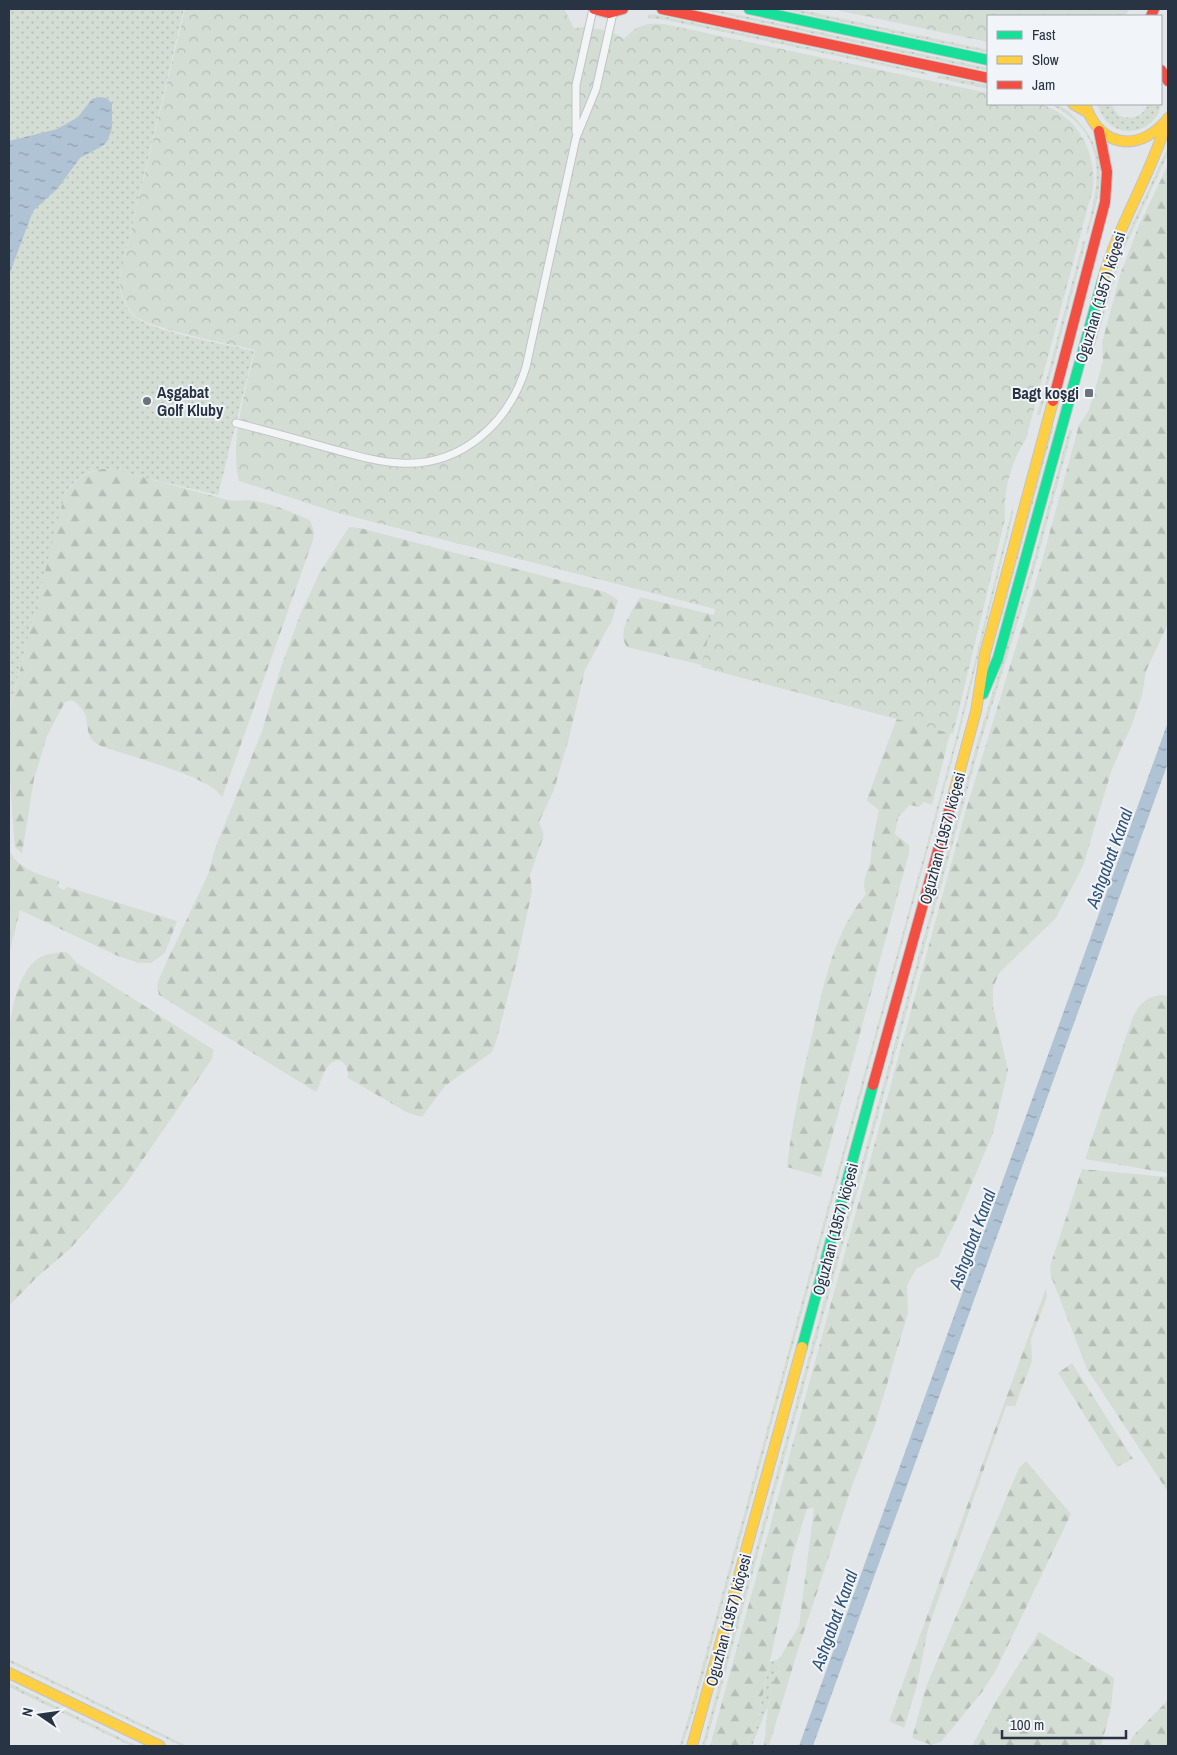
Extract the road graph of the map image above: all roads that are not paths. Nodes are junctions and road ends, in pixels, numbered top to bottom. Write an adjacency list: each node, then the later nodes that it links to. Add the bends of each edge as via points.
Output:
1 (594, 9): 5 (main road); 11 (street, via 576,85)
2 (623, 9): 5 (main road)
3 (662, 9): 7 (main road)
4 (749, 9): 6 (main road)
5 (613, 13): 11 (street, via 596,89)
6 (987, 60)
7 (987, 78)
8 (1086, 108): 10 (main road, Oguzhan (1957) köçesi)
9 (1168, 118): 10 (main road, Oguzhan (1957) köçesi, via 1155,134 1134,142 1119,142); 13 (main road, Oguzhan (1957) köçesi, via 1157,154 1110,257 998,658)
10 (1099, 131): 13 (main road, Oguzhan (1957) köçesi, via 1108,170 1106,200 985,654)
11 (576, 138): 12 (street, via 523,378 509,407 484,435 448,455 429,461 401,463)
12 (236, 423)
13 (976, 711): 16 (main road, Oguzhan (1957) köçesi)
14 (9, 1672): 15 (main road)
15 (160, 1746)
16 (692, 1746)

